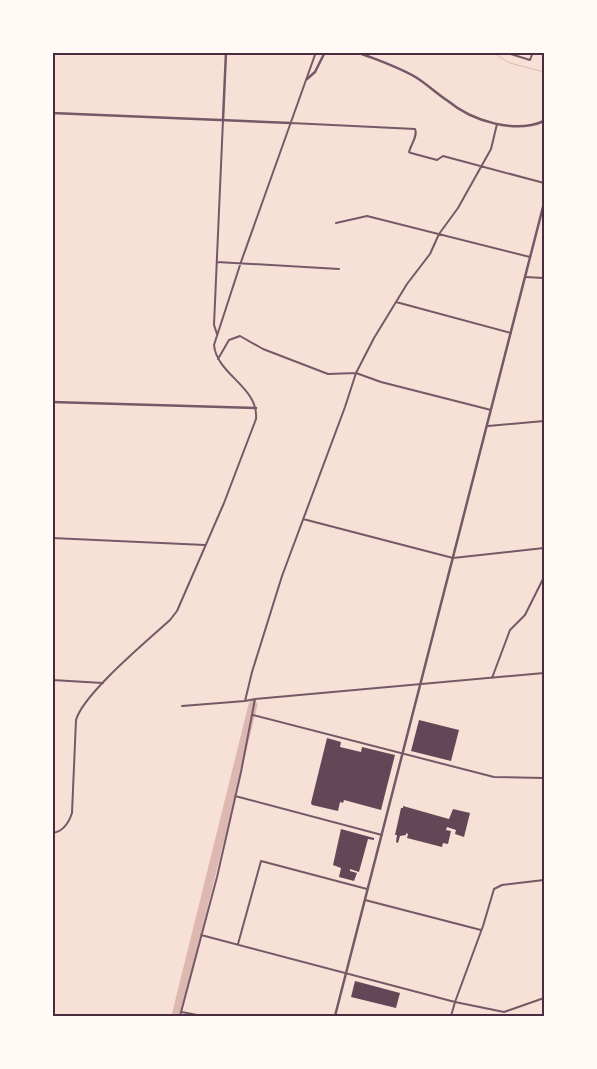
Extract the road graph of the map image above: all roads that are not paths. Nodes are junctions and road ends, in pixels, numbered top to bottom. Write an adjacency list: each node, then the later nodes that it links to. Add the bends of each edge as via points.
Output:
1 (226, 52): 9 (street)
2 (316, 52): 7 (street)
3 (325, 52): 7 (street, via 315,72)
4 (357, 52): 12 (street, via 418,78 467,114)
5 (507, 52): 6 (street, via 530,60)
6 (533, 52)
7 (307, 79): 11 (street)
8 (52, 113): 9 (street)
9 (223, 120): 11 (street); 19 (street)
10 (544, 121): 12 (street, via 518,127)
11 (291, 123): 13 (street, via 415,129 409,152 437,160 443,156); 20 (street)
12 (498, 123): 13 (street, via 491,149)
13 (481, 166): 14 (street); 17 (street, via 458,208)
14 (544, 183)
15 (544, 202): 18 (street)
16 (336, 223): 17 (street, via 367,216)
17 (439, 234): 18 (street); 24 (street, via 430,254)
18 (530, 257): 22 (street)
19 (217, 262): 20 (street); 26 (street, via 214,325)
20 (242, 262): 21 (street); 26 (street)
21 (340, 269)
22 (525, 277): 23 (street); 25 (street)
23 (544, 278)
24 (396, 302): 25 (street); 28 (street)
25 (511, 333): 31 (street)
26 (217, 334): 27 (street, via 214,345)
27 (218, 359): 28 (street, via 229,340 240,336 263,349 328,374); 30 (street, via 253,399)
28 (356, 373): 31 (street); 34 (street)
29 (52, 402): 30 (street)
30 (256, 408): 36 (street, via 256,419)
31 (491, 410): 33 (street)
32 (544, 421): 33 (street)
33 (488, 426): 38 (street)
34 (302, 518): 38 (street); 46 (street)
35 (52, 538): 36 (street)
36 (206, 545): 43 (street, via 170,620)
37 (544, 548): 38 (street)
38 (453, 558): 44 (street)
39 (544, 577): 41 (street, via 525,615 510,630)
40 (544, 673): 41 (street)
41 (492, 678): 44 (street)
42 (52, 680): 43 (street)
43 (103, 683): 52 (street, via 80,708 72,813 67,824)
44 (420, 684): 45 (street); 49 (street)
45 (255, 699): 46 (street); 48 (street)
46 (245, 701): 47 (street)
47 (182, 706)
48 (253, 715): 49 (street); 51 (street)
49 (402, 754): 50 (street, via 494,777); 53 (street)
50 (544, 778)
51 (235, 796): 53 (street); 58 (street)
52 (52, 833)
53 (382, 835): 55 (street)
54 (544, 880): 57 (street, via 496,887)
55 (367, 889): 56 (street); 59 (street, via 261,862)
56 (365, 900): 57 (street); 60 (street)
57 (481, 930): 62 (street)
58 (201, 935): 59 (street); 63 (street)
59 (238, 944): 60 (street)
60 (346, 973): 62 (street); 66 (street)
61 (544, 998): 62 (street, via 504,1012)
62 (455, 1002): 67 (street)
63 (181, 1012): 64 (street); 65 (street)
64 (180, 1016)
65 (202, 1016)
66 (335, 1016)
67 (451, 1016)

